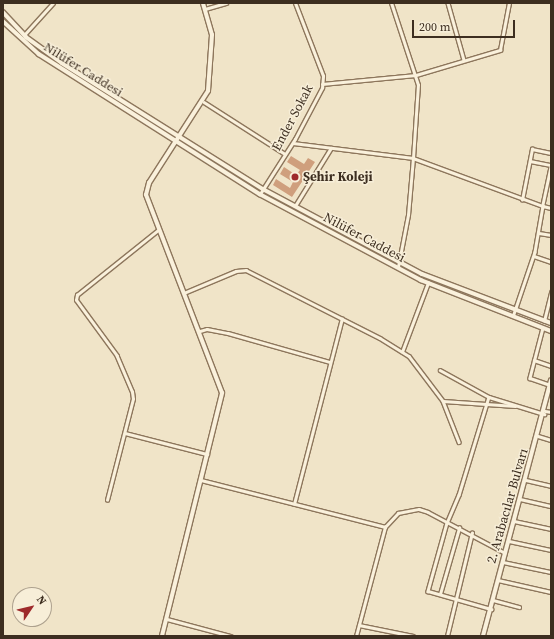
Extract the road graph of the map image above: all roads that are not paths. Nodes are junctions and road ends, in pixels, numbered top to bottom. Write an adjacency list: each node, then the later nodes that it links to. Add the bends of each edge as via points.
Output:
1 (53, 3): 11 (street)
2 (203, 3): 8 (street)
3 (226, 3): 8 (street)
4 (295, 3): 14 (street, Ender Sokak, via 321,70)
5 (391, 3): 13 (street)
6 (448, 3): 12 (street)
7 (509, 3): 12 (street, via 500,50)
8 (205, 9): 15 (street, via 212,35 208,91)
9 (3, 12): 11 (street)
10 (3, 21): 16 (street, Nilüfer Caddesi, via 39,54)
11 (24, 35): 16 (street, via 62,63)
12 (464, 60): 13 (street)
13 (416, 74): 14 (street); 21 (street, via 417,120)
14 (322, 84): 17 (street, Ender Sokak)
15 (204, 102): 16 (street); 20 (street)
16 (179, 139): 24 (street); 25 (street, Nilüfer Caddesi); 30 (street, via 147,189 147,202)
17 (293, 143): 18 (street); 20 (street, Ender Sokak)
18 (331, 148): 21 (street); 27 (street)
19 (551, 153): 22 (street, via 532,150)
20 (286, 154): 24 (street, Ender Sokak)
21 (413, 158): 26 (street); 34 (street)
22 (530, 161): 23 (street); 26 (street)
23 (551, 166): 28 (street)
24 (263, 189): 25 (street, Ender Sokak); 27 (street)
25 (260, 194): 36 (street, Nilüfer Caddesi)
26 (522, 200): 28 (street)
27 (295, 206): 34 (street)
28 (543, 206): 29 (street); 31 (street)
29 (551, 208)
30 (158, 230): 39 (street); 61 (street, via 77,296 76,300 117,356 132,392)
31 (539, 233): 32 (street); 33 (street)
32 (551, 236)
33 (534, 256): 35 (street); 40 (street)
34 (399, 261): 36 (street); 40 (street, via 422,274)
35 (551, 262)
36 (398, 268): 37 (street, Nilüfer Caddesi)
37 (428, 283): 41 (street, Nilüfer Caddesi); 48 (street)
38 (551, 292): 43 (street)
39 (184, 293): 42 (street, via 236,271 246,270); 46 (street)
40 (516, 308): 41 (street); 43 (street)
41 (514, 314): 45 (street, Nilüfer Caddesi)
42 (342, 319): 48 (street); 50 (street)
43 (544, 321): 44 (street)
44 (551, 323)
45 (543, 328): 47 (street, Nilüfer Caddesi); 49 (street)
46 (200, 331): 50 (street, via 207,329 228,333); 65 (street, via 222,393)
47 (551, 331)
48 (402, 352): 56 (street, via 410,356)
49 (534, 360): 51 (street); 53 (street, via 530,378)
50 (330, 362): 71 (street)
51 (551, 366)
52 (440, 370): 54 (street)
53 (550, 387): 55 (street, 2. Arabacılar Bulvarı)
54 (489, 397): 57 (street); 58 (street)
55 (549, 400): 59 (street, 2. Arabacılar Bulvarı)
56 (443, 401): 57 (street); 64 (street)
57 (485, 405): 58 (street); 74 (street, via 459,495)
58 (519, 406): 59 (street)
59 (545, 412): 60 (street); 62 (street, 2. Arabacılar Bulvarı)
60 (551, 412)
61 (125, 433): 65 (street); 70 (street)
62 (538, 436): 63 (street); 67 (street, 2. Arabacılar Bulvarı)
63 (551, 440)
64 (459, 442)
65 (207, 454): 66 (street)
66 (201, 480): 71 (street); 91 (street)
67 (526, 480): 68 (street); 69 (street, 2. Arabacılar Bulvarı)
68 (551, 486)
69 (520, 499): 72 (street); 73 (street, 2. Arabacılar Bulvarı)
70 (108, 500)
71 (294, 504): 75 (street)
72 (551, 506)
73 (514, 521): 77 (street); 79 (street, 2. Arabacılar Bulvarı)
74 (447, 523): 75 (street, via 419,509 405,510); 76 (street); 86 (street, via 428,591)
75 (384, 528): 92 (street)
76 (459, 528): 78 (street); 86 (street)
77 (551, 529)
78 (472, 533): 81 (street, via 489,546); 87 (street)
79 (508, 541): 80 (street); 81 (street, 2. Arabacılar Bulvarı)
80 (551, 550)
81 (505, 552): 82 (street, 2. Arabacılar Bulvarı)
82 (503, 562): 83 (street); 84 (street, 2. Arabacılar Bulvarı)
83 (551, 572)
84 (498, 580): 85 (street); 88 (street, 2. Arabacılar Bulvarı)
85 (551, 592)
86 (440, 594): 87 (street)
87 (456, 598): 90 (street); 97 (street)
88 (493, 600): 89 (street); 90 (street, 2. Arabacılar Bulvarı)
89 (519, 607)
90 (491, 609): 98 (street, 2. Arabacılar Bulvarı)
91 (167, 619): 93 (street); 94 (street)
92 (359, 625): 95 (street); 96 (street)
93 (162, 636)
94 (231, 636)
95 (356, 636)
96 (413, 636)
97 (447, 636)
98 (483, 636)

